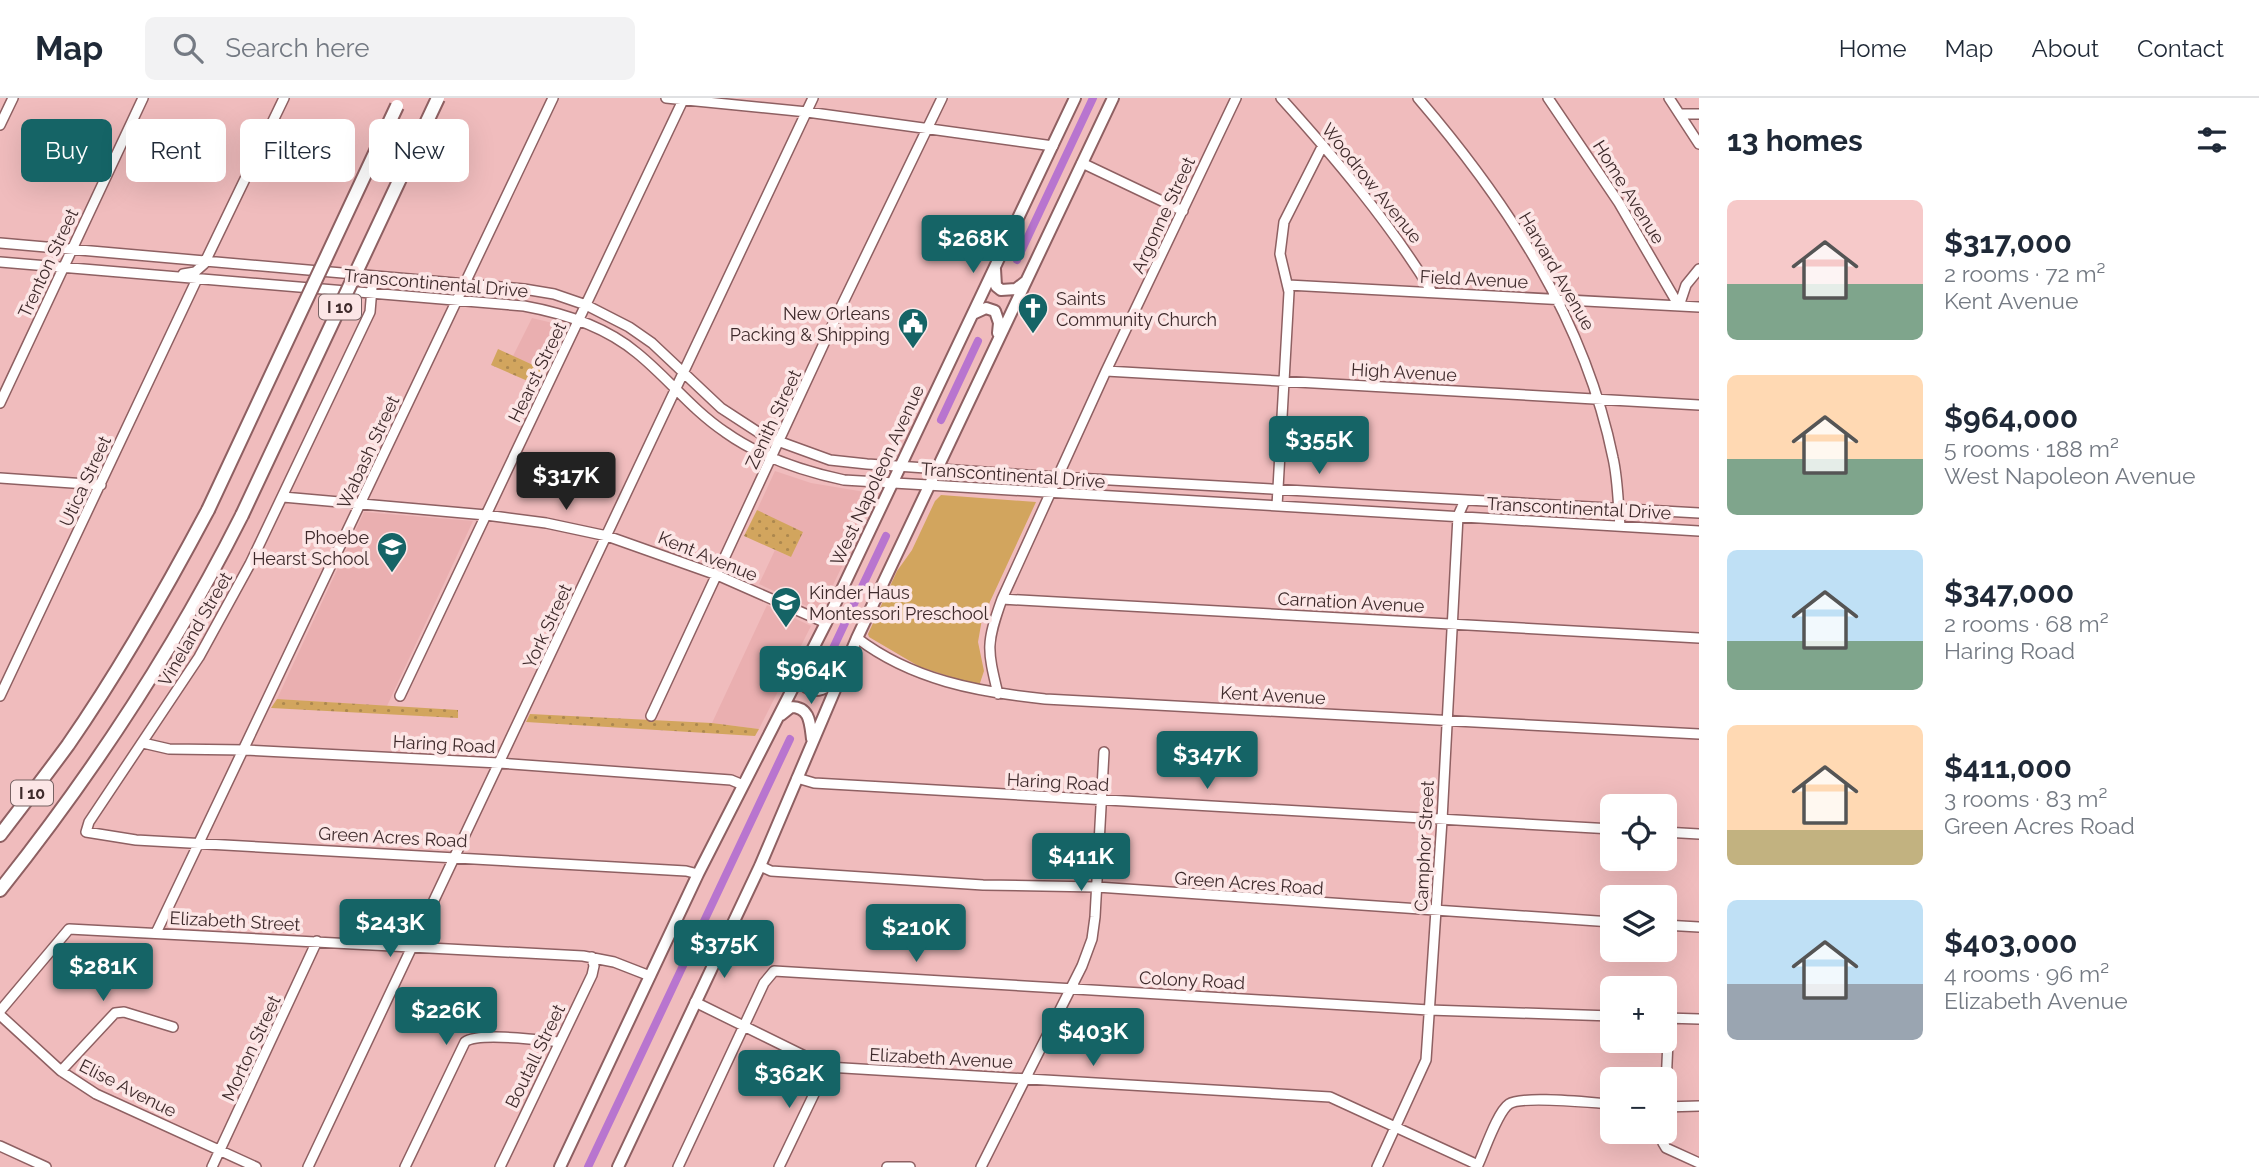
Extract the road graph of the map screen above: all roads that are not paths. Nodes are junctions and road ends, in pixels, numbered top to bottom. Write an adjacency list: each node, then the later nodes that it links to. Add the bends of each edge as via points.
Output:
1 (13, 98): 21 (street)
2 (143, 98): 29 (street, Trenton Street)
3 (284, 98): 30 (street)
4 (401, 98): 110 (highway, I 10, bridge, via 208,510 101,695)
5 (438, 98): 116 (highway, I 10, bridge, via 242,515 193,609 151,680 49,829)
6 (553, 98): 39 (street, Wabash Street)
7 (666, 98): 17 (street)
8 (813, 98): 18 (street, York Street)
9 (942, 98): 22 (street, Zenith Street)
10 (1075, 98): 25 (main road, West Napoleon Avenue)
11 (1113, 98): 26 (main road)
12 (1236, 98): 27 (street, Argonne Street)
13 (1281, 98): 24 (street, Woodrow Avenue)
14 (1418, 98): 43 (street, Harvard Avenue, via 1499,202)
15 (1548, 98): 46 (street, Home Avenue, via 1619,203)
16 (1669, 98): 19 (street)
17 (683, 99): 18 (street); 45 (street, Hearst Street)
18 (807, 112): 22 (street); 52 (street, York Street)
19 (1681, 114): 20 (street); 23 (street)
20 (1699, 114)
21 (0, 125)
22 (928, 128): 25 (street); 58 (street, Zenith Street)
23 (1699, 144)
24 (1323, 145): 40 (street, via 1284,222 1280,254); 41 (street, Woodrow Avenue, via 1411,257)
25 (1053, 146): 33 (main road, West Napoleon Avenue)
26 (1082, 163): 27 (street); 38 (main road)
27 (1183, 211): 51 (street, Argonne Street)
28 (0, 243): 29 (street, Transcontinental Drive)
29 (72, 249): 30 (street, Transcontinental Drive); 32 (street, Trenton Street)
30 (206, 260): 35 (street, Transcontinental Drive); 36 (street, via 195,272)
31 (0, 262): 32 (street, Transcontinental Drive)
32 (64, 267): 36 (street, Transcontinental Drive); 56 (street, Trenton Street)
33 (995, 267): 38 (main road, via 996,286 1001,290 1016,289); 48 (main road, West Napoleon Avenue)
34 (1699, 269): 46 (street, via 1686,285)
35 (373, 276): 39 (street, Transcontinental Drive); 42 (street, Vineland Street)
36 (178, 277): 37 (street, Transcontinental Drive)
37 (197, 278): 42 (street, Transcontinental Drive); 65 (street, Utica Street)
38 (1026, 281): 50 (main road)
39 (466, 284): 44 (street, Wabash Street); 45 (street, Transcontinental Drive, via 554,294)
40 (1288, 285): 41 (street, Field Avenue); 53 (street)
41 (1432, 292): 43 (street, Field Avenue)
42 (371, 293): 44 (street, Transcontinental Drive); 69 (street, Vineland Street, via 370,312)
43 (1558, 299): 46 (street, Field Avenue); 55 (street, Harvard Avenue)
44 (458, 300): 49 (street, Transcontinental Drive, via 524,306); 71 (street, Wabash Street)
45 (586, 305): 49 (street, Hearst Street); 52 (street, Transcontinental Drive, via 652,342)
46 (1679, 306): 47 (street, Field Avenue)
47 (1699, 307)
48 (972, 316): 50 (main road, via 986,308 995,311); 60 (main road, West Napoleon Avenue)
49 (579, 320): 54 (street, Transcontinental Drive, via 619,340); 76 (street, Hearst Street)
50 (997, 343): 61 (main road)
51 (1106, 371): 53 (street, High Avenue); 62 (street, Argonne Street)
52 (683, 373): 54 (street, York Street); 58 (street, Transcontinental Drive, via 721,408)
53 (1285, 382): 55 (street, High Avenue); 67 (street)
54 (676, 388): 59 (street, Transcontinental Drive, via 727,434); 81 (street, York Street)
55 (1599, 399): 57 (street, High Avenue); 74 (street, Harvard Avenue, via 1614,458)
56 (0, 403)
57 (1699, 405)
58 (780, 443): 59 (street, Zenith Street); 60 (street, Transcontinental Drive, via 830,460)
59 (772, 458): 64 (street, Transcontinental Drive, via 837,478); 82 (street, Zenith Street)
60 (900, 466): 61 (street, Transcontinental Drive); 64 (main road, West Napoleon Avenue)
61 (938, 469): 62 (street, Transcontinental Drive); 66 (main road)
62 (1057, 477): 67 (street, Transcontinental Drive); 68 (street, Argonne Street)
63 (0, 478): 65 (street)
64 (892, 483): 66 (street, Transcontinental Drive); 84 (main road, West Napoleon Avenue)
65 (100, 485): 91 (street, Utica Street)
66 (930, 486): 68 (street, Transcontinental Drive); 86 (main road)
67 (1279, 488): 70 (street, Transcontinental Drive); 72 (street)
68 (1049, 493): 72 (street, Transcontinental Drive); 83 (street, Argonne Street)
69 (283, 496): 71 (street, Kent Avenue); 98 (street, Vineland Street, via 199,657)
70 (1465, 499): 73 (street, Transcontinental Drive); 77 (street, Camphor Street)
71 (362, 503): 76 (street, Kent Avenue); 99 (street, Wabash Street)
72 (1277, 506): 77 (street, Transcontinental Drive)
73 (1577, 506): 74 (street, Transcontinental Drive); 78 (street)
74 (1619, 508): 75 (street, Transcontinental Drive); 79 (street, Harvard Avenue)
75 (1699, 513)
76 (486, 514): 81 (street, Kent Avenue); 92 (street, Hearst Street)
77 (1458, 516): 78 (street, Transcontinental Drive); 85 (street, Camphor Street)
78 (1575, 524): 79 (street, Transcontinental Drive)
79 (1620, 526): 80 (street, Transcontinental Drive)
80 (1699, 531)
81 (607, 536): 82 (street, Kent Avenue); 101 (street, York Street)
82 (718, 575): 84 (street, Kent Avenue); 93 (street, Zenith Street)
83 (1002, 599): 85 (street, Carnation Avenue); 90 (street, Argonne Street, via 988,646)
84 (826, 623): 88 (main road, West Napoleon Avenue)
85 (1453, 624): 87 (street, Carnation Avenue); 95 (street, Camphor Street)
86 (857, 638): 89 (main road); 90 (street, Kent Avenue, via 923,674)
87 (1699, 638)
88 (801, 672): 89 (main road, via 804,685 814,691); 94 (main road, West Napoleon Avenue)
89 (840, 676): 97 (main road)
90 (998, 694): 95 (street, Kent Avenue)
91 (0, 696)
92 (400, 696)
93 (651, 716)
94 (777, 719): 97 (main road, via 791,706 800,708 809,717); 103 (main road, West Napoleon Avenue)
95 (1447, 722): 96 (street, Kent Avenue); 105 (street, Camphor Street)
96 (1699, 734)
97 (813, 741): 102 (main road)
98 (143, 743): 99 (street, Haring Road, via 169,749); 107 (street, Vineland Street)
99 (245, 750): 101 (street, Haring Road); 111 (street, Wabash Street)
100 (1104, 752): 104 (street)
101 (499, 763): 103 (street, Haring Road, via 731,780); 112 (street, York Street)
102 (797, 778): 104 (street, Haring Road, via 814,783); 113 (main road)
103 (743, 785): 114 (main road, West Napoleon Avenue)
104 (1101, 800): 105 (street, Haring Road); 115 (street)
105 (1442, 820): 106 (street, Haring Road); 117 (street, Camphor Street)
106 (1600, 828)
107 (86, 832): 111 (street, Green Acres Road)
108 (1677, 833): 109 (street)
109 (1699, 834)
110 (0, 835)
111 (200, 843): 112 (street, Green Acres Road); 121 (street, Wabash Street)
112 (454, 857): 114 (street, Green Acres Road); 123 (street, York Street)
113 (760, 866): 115 (street, Green Acres Road, via 771,871 844,877); 127 (main road)
114 (698, 874): 125 (main road, West Napoleon Avenue)
115 (1097, 887): 117 (street, Green Acres Road); 126 (street, via 1092,939)
116 (0, 890)
117 (1437, 910): 118 (street, Green Acres Road); 128 (street, Camphor Street)
118 (1600, 921)
119 (1677, 926): 120 (street)
120 (1699, 927)
121 (156, 933): 122 (street, Elizabeth Street); 129 (street, Elizabeth Street, via 68,929)
122 (317, 942): 123 (street, Elizabeth Street); 145 (street, Morton Street)
123 (412, 947): 124 (street, Elizabeth Street); 151 (street, York Street)
124 (592, 957): 125 (street, Elizabeth Street); 135 (street, Boutall Street, via 592,975)
125 (650, 976): 154 (main road, West Napoleon Avenue)
126 (1070, 989): 128 (street, Colony Road); 133 (street, Colony Road, via 779,971 771,973); 138 (street)
127 (695, 1002): 133 (street, Elizabeth Avenue); 155 (main road)
128 (1429, 1010): 130 (street, Colony Road); 142 (street, Camphor Street, via 1426,1060)
129 (0, 1013): 137 (street, Elise Avenue)
130 (1600, 1016)
131 (1677, 1019): 132 (street)
132 (1699, 1020)
133 (743, 1026): 136 (street, Elizabeth Avenue); 156 (street)
134 (173, 1027): 137 (street, via 115,1013)
135 (560, 1042): 152 (street, via 485,1037 465,1042); 153 (street, Boutall Street)
136 (827, 1066): 138 (street, Elizabeth Avenue); 157 (street)
137 (61, 1071): 145 (street, Elise Avenue, via 96,1094)
138 (1024, 1079): 142 (street, Elizabeth Avenue, via 1330,1097); 160 (street)
139 (1600, 1104): 147 (street, via 1518,1101 1507,1106)
140 (1699, 1106): 141 (street)
141 (1677, 1107)
142 (1396, 1127): 147 (street, Elizabeth Avenue); 161 (street, Camphor Street)
143 (1664, 1144): 146 (street)
144 (0, 1146): 148 (street)
145 (220, 1150): 149 (street, Morton Street); 150 (street, Elise Avenue)
146 (1699, 1163)
147 (1478, 1166)
148 (46, 1167)
149 (212, 1167)
150 (256, 1167)
151 (308, 1167)
152 (405, 1167)
153 (500, 1167)
154 (560, 1167)
155 (618, 1167)
156 (678, 1167)
157 (779, 1167)
158 (888, 1167): 159 (street)
159 (910, 1167)
160 (981, 1167)
161 (1377, 1167)

